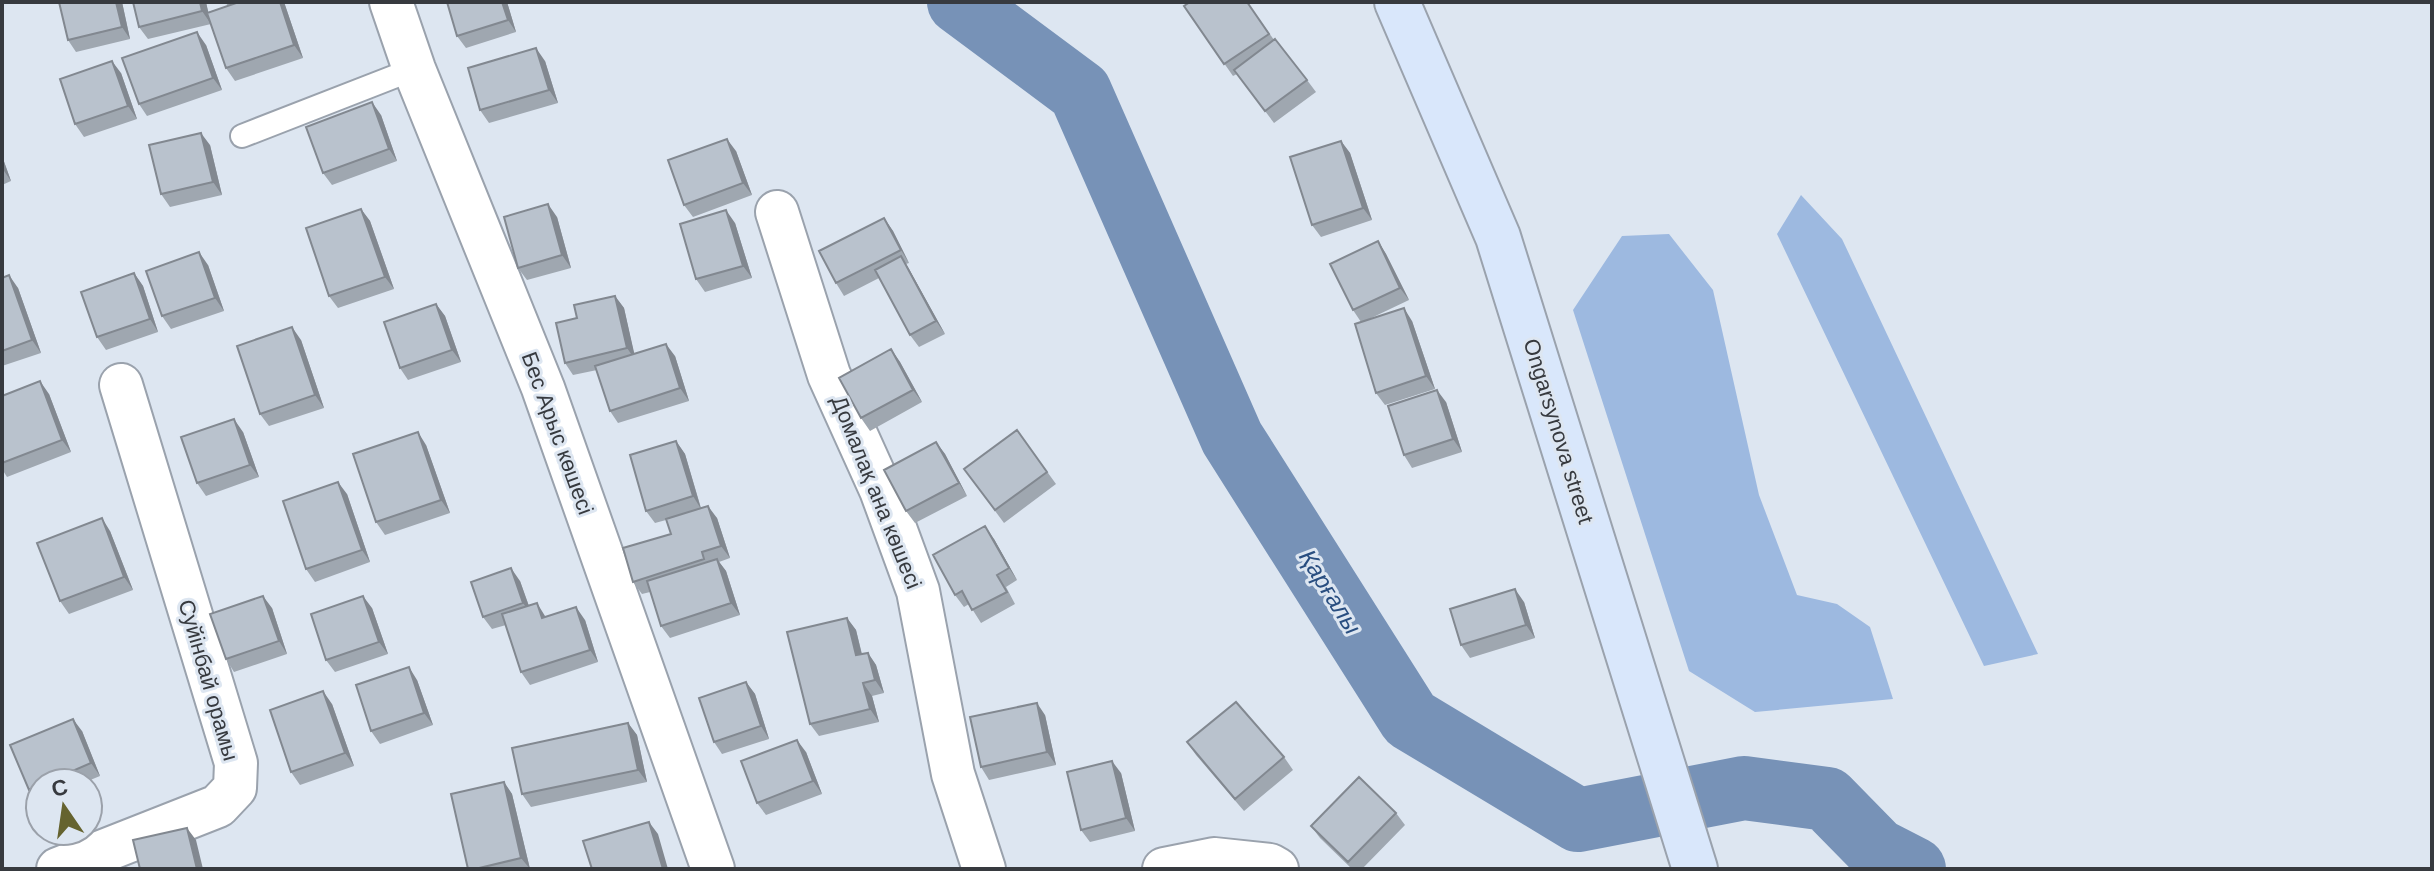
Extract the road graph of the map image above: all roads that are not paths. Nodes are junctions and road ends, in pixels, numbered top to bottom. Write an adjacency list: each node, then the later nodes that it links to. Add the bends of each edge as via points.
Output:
1 (391, 2): 3 (street, Бес Арыс көшесі)
2 (1397, 2): 7 (main road, Ongarsynova street, via 1498,237)
3 (414, 69): 4 (lane); 9 (street, Бес Арыс көшесі, via 543,388)
4 (242, 136)
5 (777, 212): 10 (street, Домалақ ана көшесі, via 829,375 881,490 918,591 953,774)
6 (121, 385): 8 (street, Суйінбай орамы, via 236,763 235,788 218,806)
7 (1693, 862)
8 (58, 869)
9 (713, 869)
10 (984, 869)
11 (1164, 869): 12 (street, via 1214,859)
12 (1277, 869)

